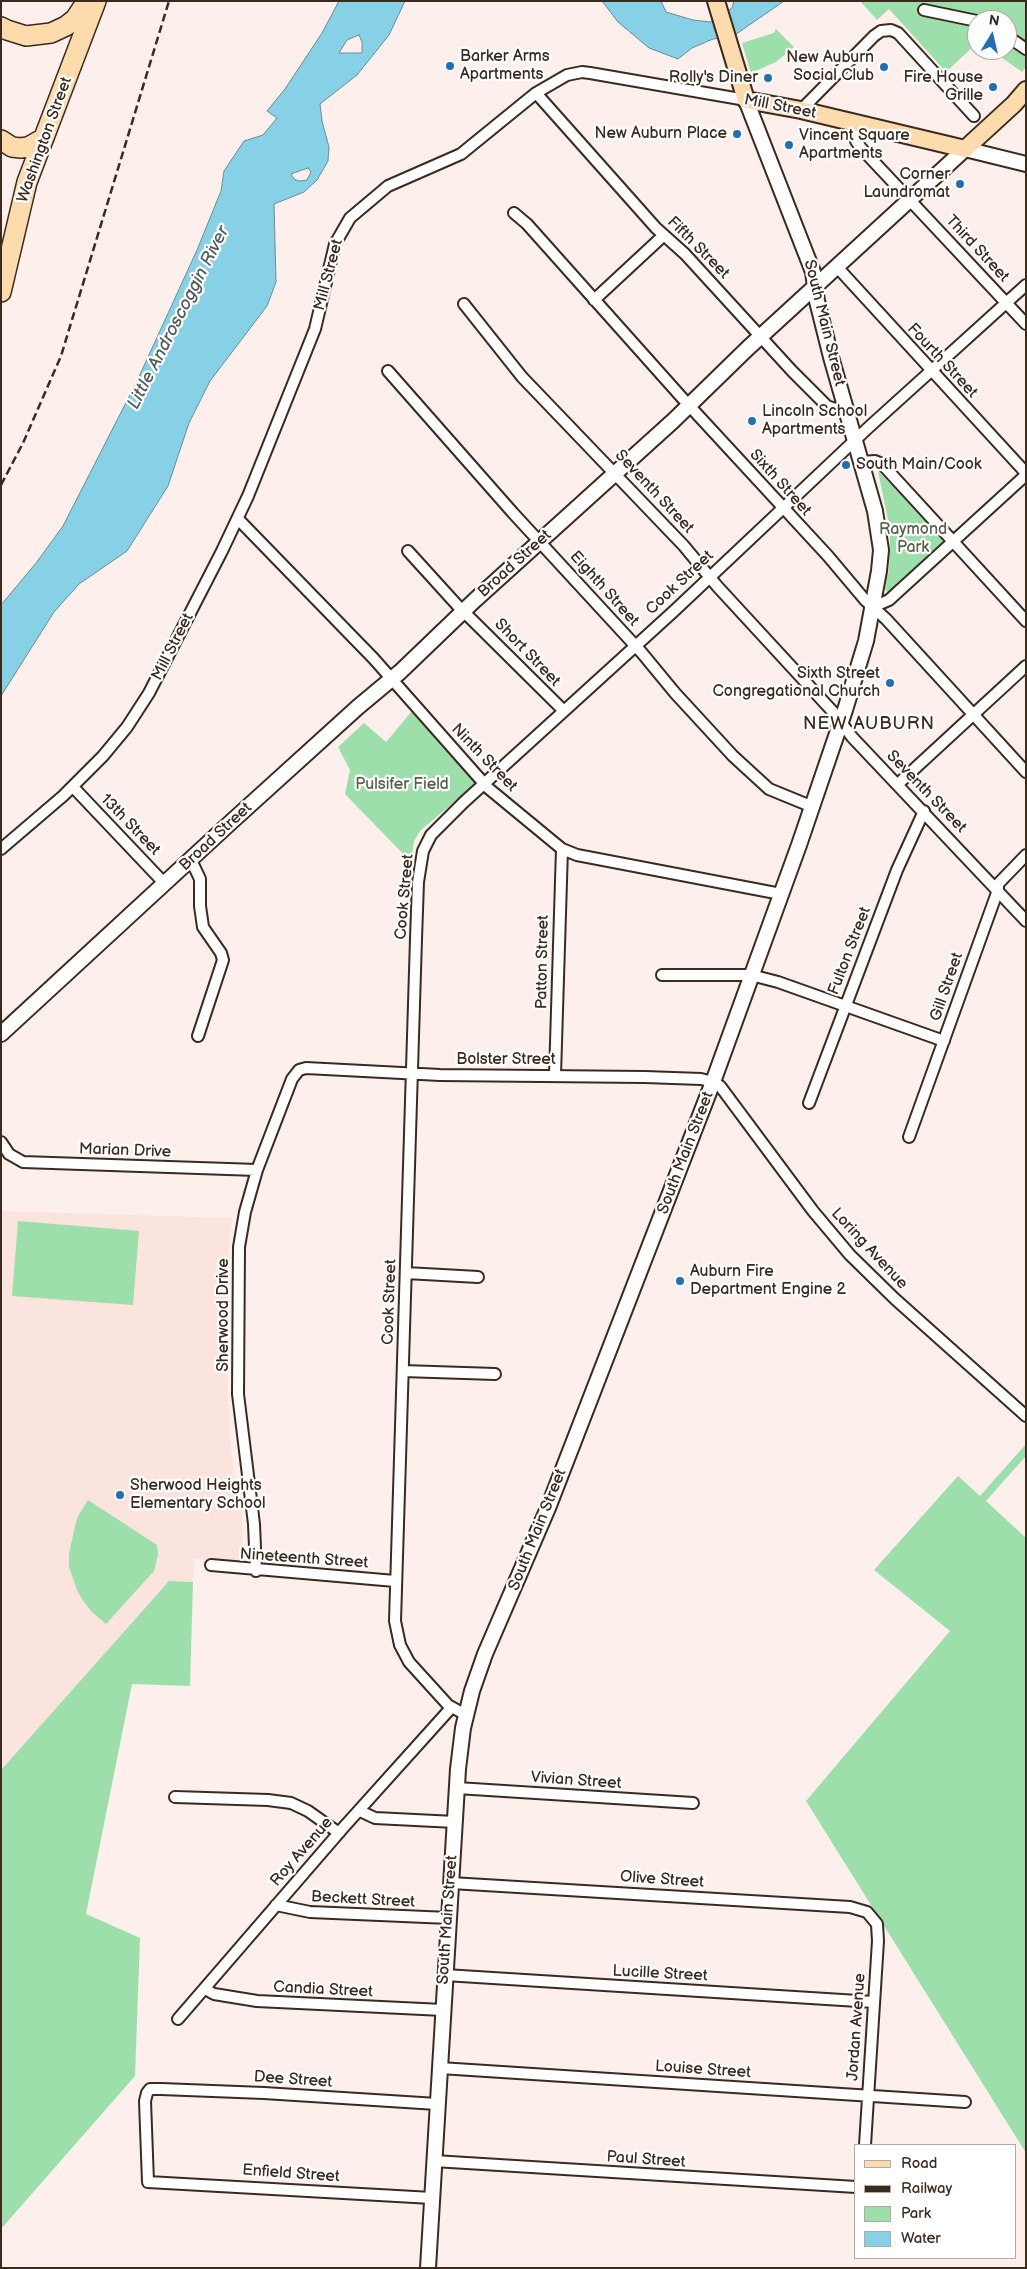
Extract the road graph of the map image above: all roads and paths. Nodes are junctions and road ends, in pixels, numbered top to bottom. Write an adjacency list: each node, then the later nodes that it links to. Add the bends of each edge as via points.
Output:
1 (87, 1): 6 (highway, via 75,19 51,33 26,36)
2 (96, 1): 13 (highway, Washington Street)
3 (718, 8): 9 (main road, South Main Street)
4 (924, 10): 5 (street)
5 (967, 20)
6 (1, 27)
7 (1026, 90): 15 (main road, Broad Street, via 1019,106)
8 (536, 93): 9 (street, Mill Street, via 559,78 582,72); 19 (street, Fifth Street); 38 (street, Mill Street, via 460,154 388,186 345,224 336,244 315,329)
9 (746, 100): 10 (main road, Mill Street); 23 (street, South Main Street, via 808,257)
10 (801, 110): 11 (street, via 878,33 891,30); 12 (main road, Mill Street)
11 (974, 116)
12 (857, 124): 15 (main road, Mill Street); 17 (street, Third Street, via 856,141)
13 (44, 138): 14 (highway, via 21,148); 22 (highway, Washington Street, via 27,182)
14 (1, 140)
15 (965, 149): 16 (street, Mill Street); 17 (street, Broad Street)
16 (1026, 164)
17 (910, 200): 20 (street, Broad Street); 25 (street, Third Street)
18 (514, 213): 24 (street, Sixth Street)
19 (664, 235): 24 (street); 28 (street, Fifth Street)
20 (838, 268): 23 (street, Broad Street); 30 (street, Fourth Street)
21 (1026, 285): 25 (street, Cook Street)
22 (2, 287)
23 (815, 288): 28 (street, Broad Street); 32 (street, South Main Street)
24 (594, 300): 31 (street, Sixth Street)
25 (1006, 303): 27 (street, Third Street); 30 (street, Cook Street)
26 (464, 304): 35 (street, Seventh Street, via 522,377)
27 (1026, 324)
28 (762, 337): 31 (street, Broad Street); 32 (street, Fifth Street, via 827,406)
29 (388, 371): 40 (street, Eighth Street)
30 (932, 372): 33 (street, Cook Street); 36 (street, Fourth Street)
31 (689, 405): 35 (street, Broad Street); 37 (street, Sixth Street)
32 (846, 413): 33 (street, South Main Street)
33 (855, 441): 34 (street, South Main Street); 37 (street, Cook Street)
34 (861, 462): 39 (street, via 882,464); 43 (street, South Main Street, via 875,511 881,550)
35 (615, 473): 40 (street, Broad Street); 42 (street, Seventh Street)
36 (1026, 474): 39 (street)
37 (783, 508): 42 (street, Cook Street); 43 (street, Sixth Street)
38 (238, 519): 48 (street, Ninth Street); 55 (street, Mill Street, via 149,693 120,736)
39 (953, 540): 43 (street, via 889,600); 45 (street)
40 (540, 542): 44 (street, Broad Street); 46 (street, Eighth Street)
41 (408, 551): 44 (street, Short Street)
42 (710, 576): 46 (street, Cook Street); 51 (street, Seventh Street)
43 (873, 607): 50 (street, Sixth Street); 51 (street, South Main Street)
44 (464, 611): 48 (street, Broad Street); 49 (street, Short Street)
45 (1026, 621)
46 (635, 645): 49 (street, Cook Street); 56 (street, Eighth Street, via 675,693 758,781 775,792)
47 (1026, 666): 50 (street)
48 (392, 679): 53 (street, Ninth Street); 61 (street, Broad Street)
49 (563, 710): 53 (street, Cook Street)
50 (972, 713): 52 (street, Sixth Street); 54 (street)
51 (841, 722): 54 (street, Seventh Street); 56 (street, South Main Street)
52 (1026, 772)
53 (483, 783): 59 (street, Ninth Street); 73 (street, Cook Street, via 436,830 423,851 418,882)
54 (898, 784): 57 (street, Seventh Street)
55 (73, 787): 58 (street, Mill Street); 62 (street, 13th Street)
56 (813, 807): 64 (street, South Main Street)
57 (924, 811): 63 (street, Seventh Street); 68 (street, Fulton Street, via 897,870)
58 (1, 849)
59 (562, 849): 64 (street, Ninth Street, via 577,855); 74 (street, Patton Street)
60 (1026, 855): 63 (street, Gill Street, via 1001,879)
61 (191, 860): 62 (street, Broad Street); 70 (street, via 200,879 204,927 223,960)
62 (165, 884): 69 (street, Broad Street)
63 (998, 890): 65 (street, Seventh Street); 71 (street, Gill Street)
64 (781, 894): 67 (street, South Main Street)
65 (1026, 920)
66 (662, 975): 67 (street)
67 (751, 975): 68 (street); 75 (street, South Main Street)
68 (845, 1006): 71 (street); 76 (street, Fulton Street)
69 (1, 1034)
70 (198, 1036)
71 (944, 1041): 77 (street, Gill Street)
72 (300, 1070): 73 (street, Bolster Street, via 333,1068); 79 (street, Sherwood Drive, via 292,1079)
73 (412, 1073): 74 (street, Bolster Street); 80 (street, Cook Street)
74 (555, 1075): 75 (street, Bolster Street)
75 (713, 1082): 84 (street, Loring Avenue, via 720,1086 850,1255); 89 (street, South Main Street, via 548,1508 486,1654)
76 (809, 1103)
77 (909, 1137)
78 (1, 1142): 79 (street, Marian Drive, via 9,1154 23,1162)
79 (257, 1170): 86 (street, Sherwood Drive, via 241,1229 238,1394 254,1524)
80 (406, 1273): 81 (street); 82 (street, Cook Street)
81 (478, 1277)
82 (403, 1371): 83 (street); 87 (street, Cook Street)
83 (495, 1374)
84 (1026, 1416)
85 (211, 1565): 86 (street, Nineteenth Street)
86 (256, 1571): 87 (street, Nineteenth Street)
87 (395, 1581): 88 (street, Cook Street, via 395,1621 400,1645 415,1670)
88 (451, 1708): 89 (street, Cook Street); 93 (street, Roy Avenue)
89 (466, 1715): 90 (street, South Main Street)
90 (457, 1788): 92 (street, Vivian Street); 94 (street, South Main Street)
91 (175, 1797): 95 (street, via 291,1803)
92 (693, 1803)
93 (360, 1811): 94 (street, via 375,1818); 95 (street, Roy Avenue)
94 (455, 1822): 96 (street, South Main Street)
95 (339, 1833): 97 (street, Roy Avenue)
96 (450, 1883): 98 (street, Olive Street, via 850,1907); 99 (street, South Main Street)
97 (276, 1905): 99 (street, Beckett Street, via 310,1912); 101 (street, Roy Avenue)
98 (869, 1914): 102 (street, Jordan Avenue, via 878,1932)
99 (449, 1918): 100 (street, South Main Street)
100 (445, 1975): 102 (street, Lucille Street); 103 (street, South Main Street)
101 (204, 1989): 103 (street, Candia Street, via 226,1997 278,2003); 104 (street, Roy Avenue)
102 (874, 2002): 106 (street, Jordan Avenue)
103 (443, 2010): 105 (street, South Main Street)
104 (178, 2019)
105 (440, 2068): 106 (street, Louise Street); 108 (street, South Main Street)
106 (868, 2096): 107 (street, Louise Street); 109 (street, Jordan Avenue)
107 (965, 2102)
108 (437, 2104): 110 (street, South Main Street); 111 (street, Dee Street, via 150,2089 145,2102)
109 (865, 2144)
110 (434, 2161): 112 (street, Paul Street); 113 (street, South Main Street)
111 (148, 2182): 113 (street, Enfield Street)
112 (854, 2187)
113 (432, 2198): 114 (street, South Main Street)
114 (428, 2268)

